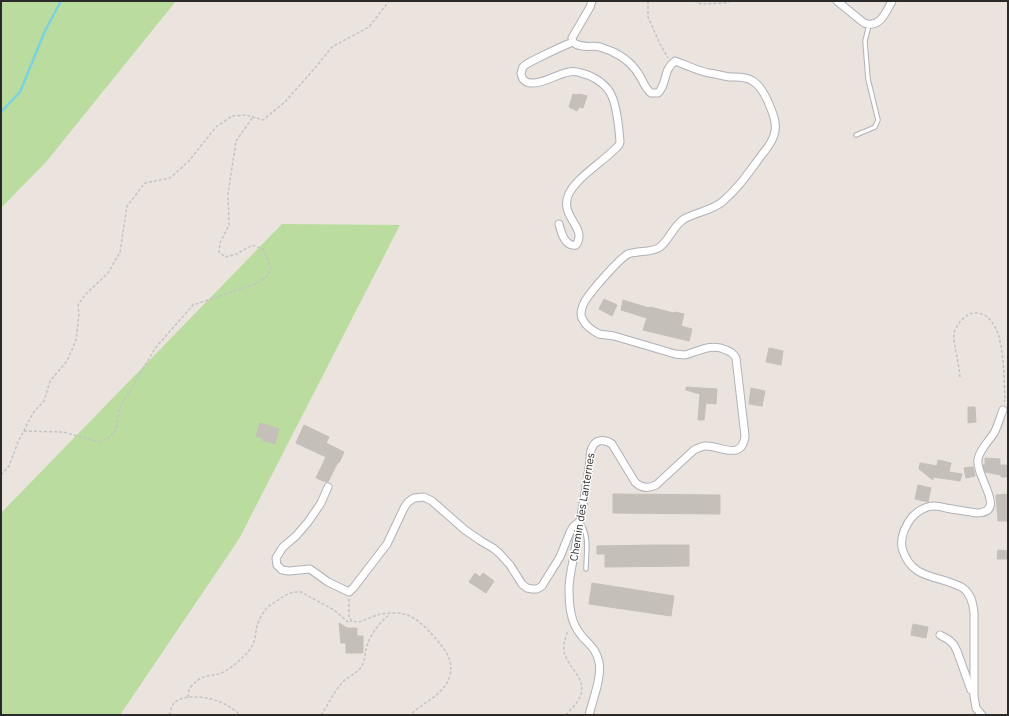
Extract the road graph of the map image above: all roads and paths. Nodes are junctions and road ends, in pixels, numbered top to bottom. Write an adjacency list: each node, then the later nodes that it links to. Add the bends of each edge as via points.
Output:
1 (389, 1): 11 (path, via 370,27 332,47 285,102 263,120)
2 (592, 1): 9 (street, via 572,38)
3 (648, 1): 10 (path, via 648,18)
4 (694, 1): 5 (path, via 700,4)
5 (730, 1)
6 (837, 1): 8 (street)
7 (892, 1): 8 (street, via 884,16 877,23)
8 (869, 25): 12 (lane, via 865,41 868,79 878,120 875,127)
9 (573, 42): 10 (street, via 581,46 600,47 621,55 630,62 646,88 654,94 661,89); 13 (street, via 528,63 522,70 522,77 528,82 535,83 569,72 582,73 604,84 614,102 620,142 577,182 568,194 566,206 580,237 576,245 570,245 563,237)
10 (671, 64): 19 (street, Chemin des Lanternes, via 675,61 707,72 751,80 768,100 773,114 774,134 742,182 722,202 684,220 660,247 629,254 622,259 585,300 581,316 592,330 600,334 612,335 675,354 685,355 712,346 733,353 736,358 745,436 743,444 737,450 707,446 694,450 656,485 647,488 635,482 612,444 604,440 596,443 591,450)
11 (253, 117): 16 (path, via 232,116 216,126 188,162 170,178 145,183 127,206 120,252 108,273 78,305 76,340 67,361 50,381 44,401 33,413); 16 (path, via 236,141 228,194 229,224 220,243 219,252 225,257 237,254 252,245 263,249 271,269 267,276 256,284 193,305 156,347 119,408 116,430 109,438 99,442 63,432)
12 (856, 135)
13 (560, 224)
14 (960, 377): 15 (path, via 954,335 962,319 974,312 983,314 996,327 999,336 1003,358)
15 (1003, 410): 26 (street, via 995,431 979,455 978,461 991,499 992,505 989,510 976,513 934,506 925,508 916,512 909,521 901,544 910,564 918,571 957,585 969,594 974,612)
16 (24, 431): 17 (path, via 9,466)
17 (1, 474)
18 (328, 487): 21 (street, via 308,522 283,547 276,558 277,565 282,570 289,571 310,569 328,582)
19 (579, 522): 20 (lane, via 586,536); 21 (street, via 570,532 560,557 542,586 532,589 522,584 510,565 493,548 465,530 432,501 424,497 414,498 404,508 387,544); 23 (street, Chemin des Lanternes, via 569,587)
20 (586, 569)
21 (349, 592): 24 (path, via 348,618)
22 (392, 612): 24 (path, via 364,621); 30 (path, via 382,620 374,632 367,645 362,666 341,683); 31 (path, via 416,620 445,650 451,661 448,681 442,690)
23 (572, 619): 32 (path, via 564,641 564,650 579,678 582,691); 33 (street, Chemin des Lanternes, via 580,634 597,653 599,663 600,671)
24 (352, 621): 27 (path, via 348,622 334,610 301,592 290,592 265,609 256,629 252,647 244,657 220,674 200,679 189,688)
25 (940, 635): 26 (street, via 954,645)
26 (974, 696): 34 (street, via 976,708)
27 (188, 697): 28 (path, via 176,701); 29 (path, via 201,696 213,699)
28 (169, 715)
29 (240, 715)
30 (321, 715)
31 (410, 715)
32 (566, 715)
33 (589, 715)
34 (982, 715)

